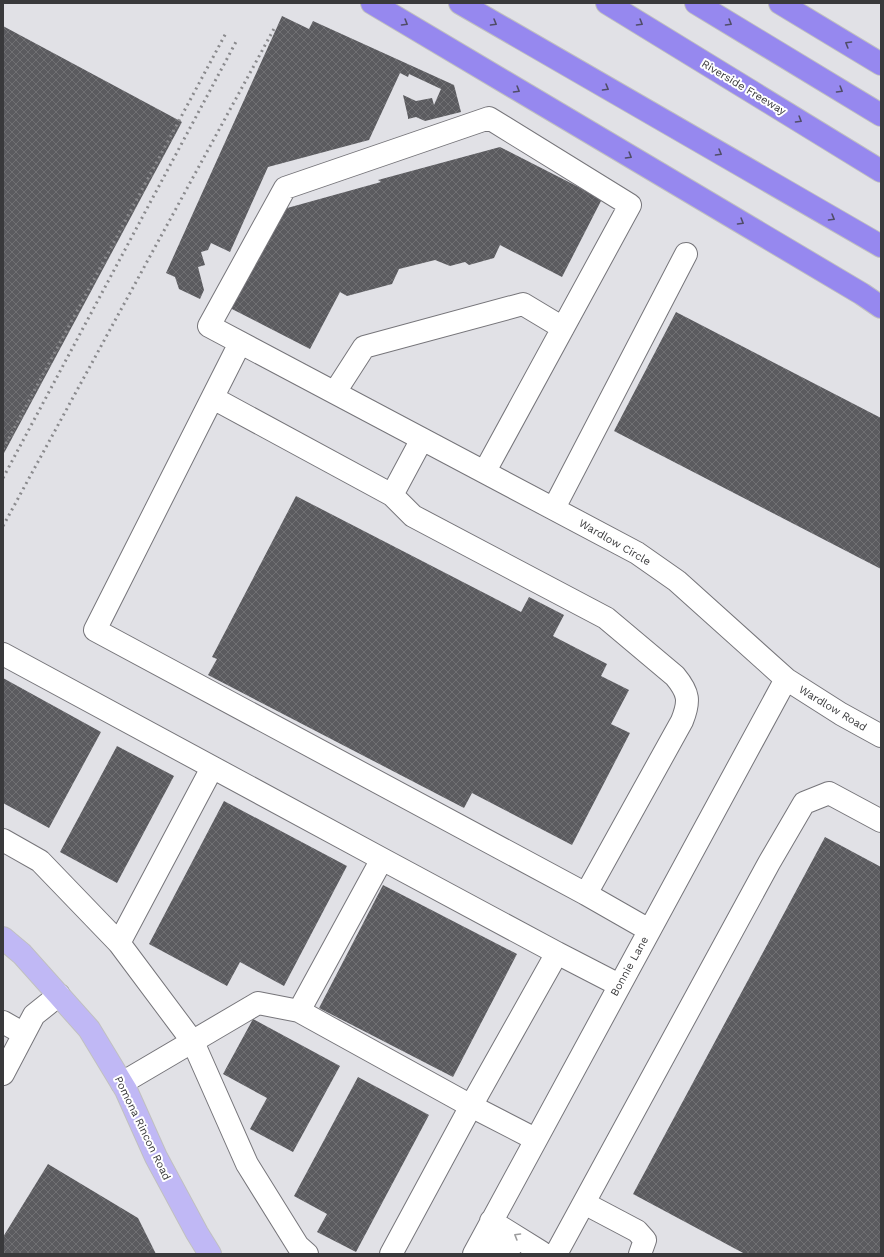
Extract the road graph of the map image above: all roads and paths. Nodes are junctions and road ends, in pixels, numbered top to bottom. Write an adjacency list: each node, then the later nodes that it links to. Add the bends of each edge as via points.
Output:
1 (372, 3): 11 (highway, one-way to 11)
2 (460, 3): 9 (highway, one-way to 9)
3 (607, 3): 8 (highway, Riverside Freeway, one-way to 8)
4 (696, 3): 7 (highway, one-way to 7)
5 (780, 3): 6 (highway, one-way to 5)
6 (881, 64)
7 (881, 115)
8 (881, 171)
9 (881, 246)
10 (686, 254): 19 (street)
11 (881, 307)
12 (563, 328): 13 (street, Wardlow Circle, via 630,205 489,118 285,188 209,326); 14 (street, via 523,304 364,347); 17 (street)
13 (240, 343): 14 (street, Wardlow Circle); 15 (street)
14 (336, 392): 16 (street, Wardlow Circle)
15 (213, 398): 18 (street); 27 (street, via 95,630)
16 (422, 439): 17 (street, Wardlow Circle); 18 (street)
17 (485, 471): 19 (street, Wardlow Circle)
18 (392, 495): 27 (street, via 413,516 606,618 675,676 683,686 688,700 682,721)
19 (554, 508): 21 (street, Wardlow Circle, via 637,553 677,581)
20 (3, 654): 23 (street)
21 (786, 679): 22 (street, Wardlow Road); 28 (street, Bonnie Lane)
22 (881, 736)
23 (212, 768): 26 (street); 30 (street)
24 (881, 821): 42 (street, via 830,793 804,804 769,863)
25 (3, 840): 30 (street, via 40,861)
26 (382, 859): 31 (street); 34 (street)
27 (586, 894): 28 (street)
28 (649, 930): 32 (street, Bonnie Lane)
29 (3, 938): 33 (main road, Pomona Rincon Road, via 22,954)
30 (119, 943): 37 (street)
31 (556, 953): 32 (street); 40 (street)
32 (619, 985): 41 (street, Bonnie Lane)
33 (59, 995): 36 (street, via 34,1015); 39 (main road, Pomona Rincon Road, via 90,1029)
34 (299, 1011): 37 (street, via 258,1003); 40 (street)
35 (3, 1022): 36 (street)
36 (24, 1034): 38 (street)
37 (193, 1042): 39 (street); 45 (street, via 247,1164 298,1246)
38 (3, 1074)
39 (122, 1083): 44 (main road, Pomona Rincon Road, via 156,1157)
40 (471, 1106): 41 (street); 46 (street)
41 (536, 1139): 43 (street, Bonnie Lane)
42 (584, 1203): 49 (street); 50 (street, via 637,1231 645,1240)
43 (483, 1237): 47 (street); 48 (street, one-way to 43, via 526,1242)
44 (210, 1254)
45 (307, 1254)
46 (390, 1254)
47 (509, 1254)
48 (542, 1254)
49 (556, 1254)
50 (640, 1254)

